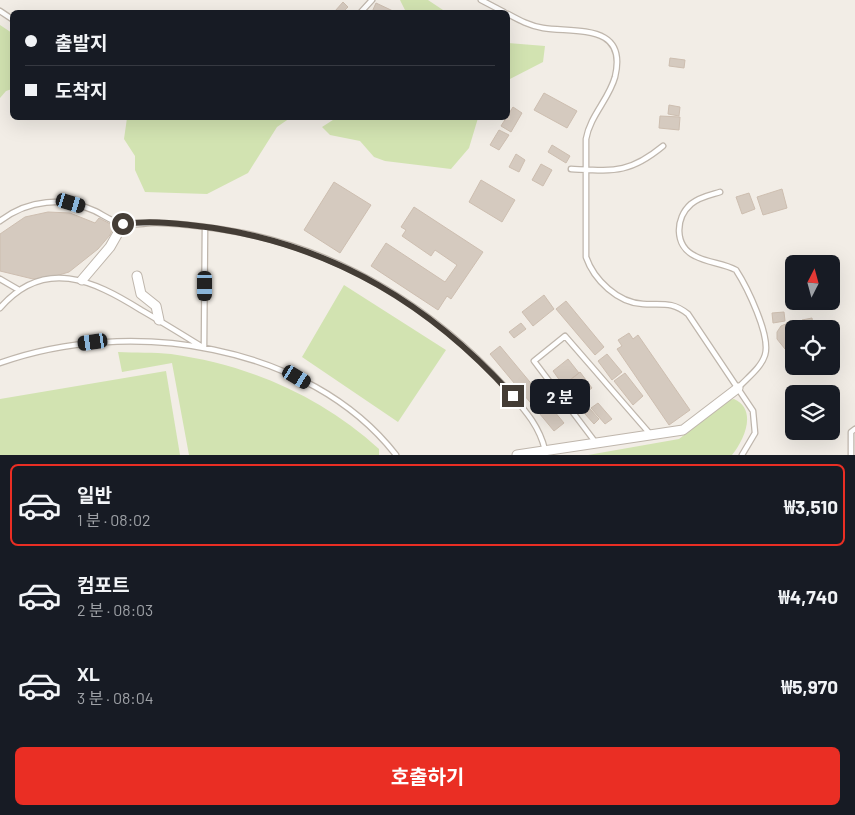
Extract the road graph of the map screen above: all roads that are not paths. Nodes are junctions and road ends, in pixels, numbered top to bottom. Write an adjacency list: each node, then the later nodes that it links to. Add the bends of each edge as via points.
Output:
1 (372, 0): 3 (lane)
2 (481, 0): 4 (lane)
3 (363, 10)
4 (500, 10)
5 (510, 15): 8 (lane, via 542,28 600,34 613,46 616,74 588,129)
6 (662, 146): 8 (lane, via 624,170)
7 (572, 169): 8 (lane)
8 (585, 170): 21 (lane, via 584,244 594,274 612,291 633,303 666,303 688,314)
9 (720, 192): 21 (lane, via 701,198 683,212 679,233 682,243 696,257 736,270 763,331 767,345 765,355)
10 (0, 221): 11 (lane, via 26,206 58,201 86,207)
11 (123, 224): 12 (lane); 15 (street, via 110,247)
12 (205, 227): 19 (lane); 25 (lane, via 243,233 316,254 386,288 440,326 493,374 539,428)
13 (138, 276): 18 (street, via 141,294 156,306)
14 (0, 279): 16 (lane)
15 (82, 280): 16 (lane, via 64,277 45,280); 18 (lane, via 110,291)
16 (19, 290): 17 (lane)
17 (0, 308)
18 (159, 320): 19 (lane)
19 (204, 348): 20 (lane, via 154,342 93,342); 26 (lane, via 258,361 297,377 358,417)
20 (0, 362)
21 (738, 388): 23 (street, via 683,430); 28 (lane, via 749,403 755,421 755,432)
22 (855, 429): 29 (lane, via 851,432)
23 (652, 436): 24 (street); 24 (lane, via 565,336 534,361)
24 (596, 443): 25 (street)
25 (546, 450): 27 (street)
26 (396, 455)
27 (517, 455)
28 (742, 455)
29 (851, 455)

